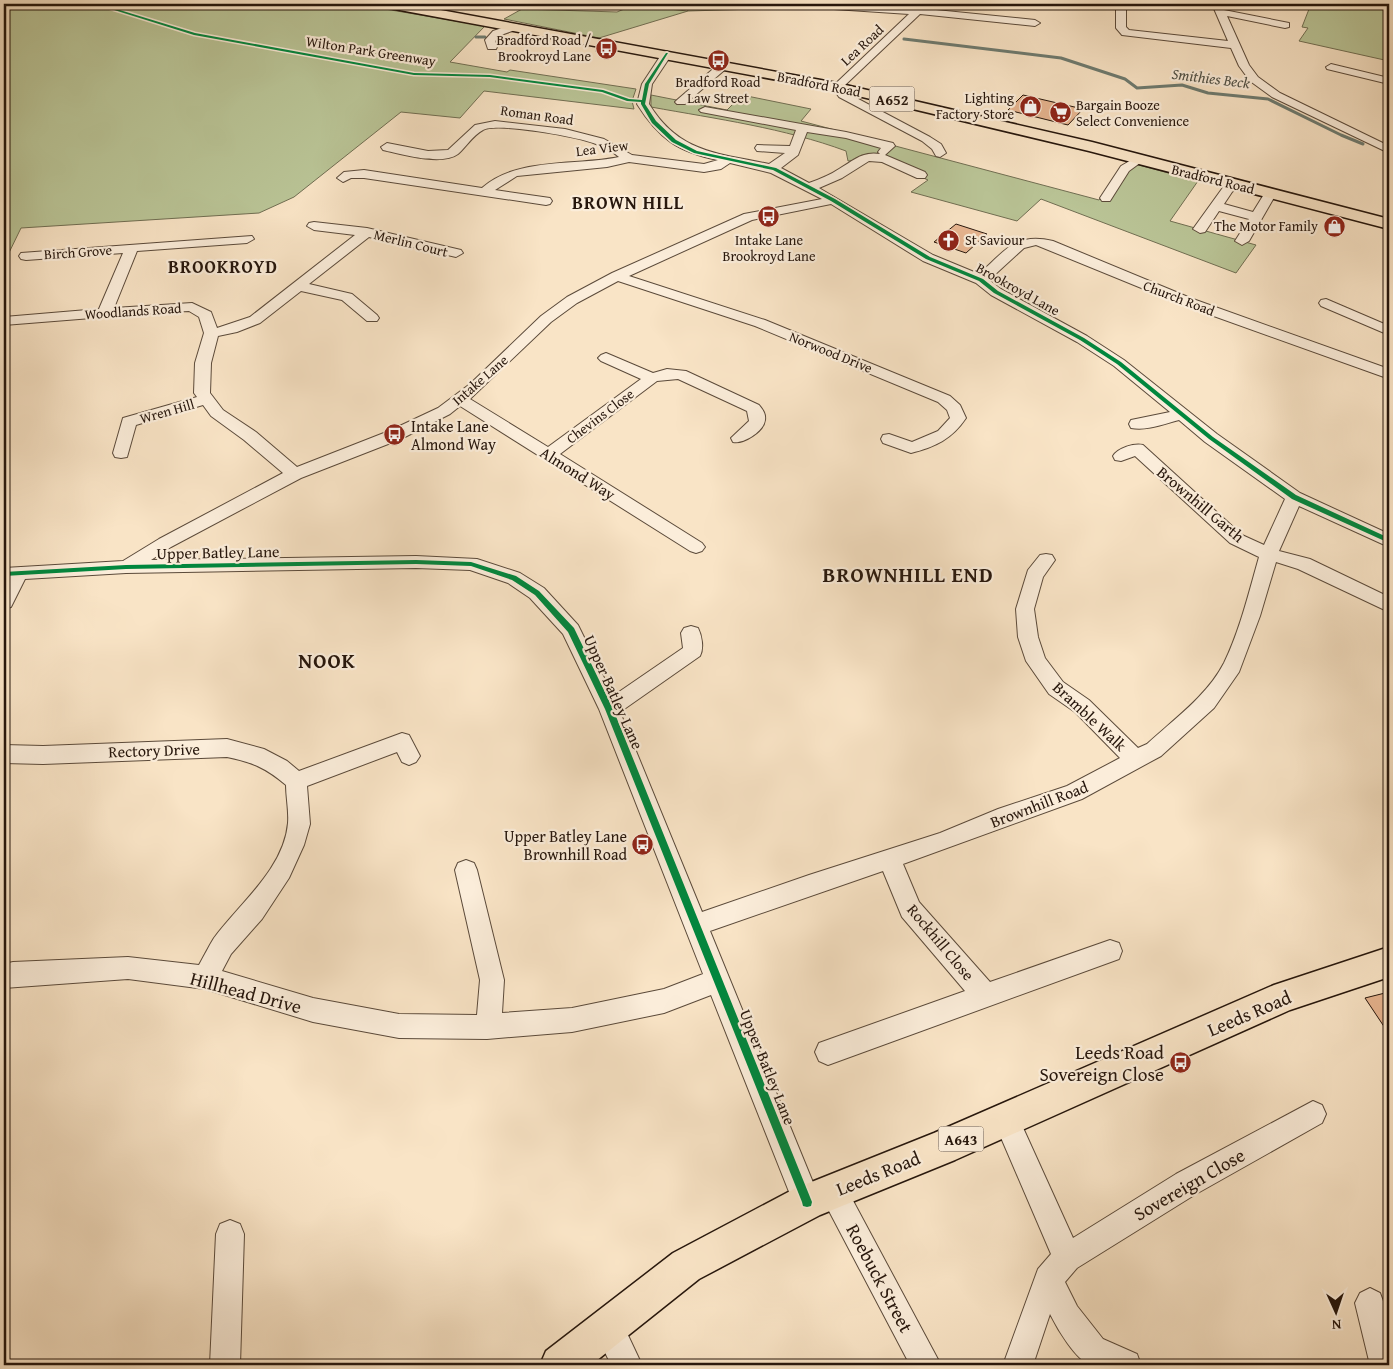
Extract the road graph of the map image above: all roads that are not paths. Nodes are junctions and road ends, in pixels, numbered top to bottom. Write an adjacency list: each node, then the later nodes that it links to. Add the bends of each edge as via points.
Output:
1 (389, 4): 4 (main road, Bradford Road / A652)
2 (804, 4): 6 (street)
3 (1119, 4): 12 (street, via 1121,28 1126,33)
4 (433, 8): 11 (main road, Bradford Road / A652)
5 (1218, 8): 10 (street); 12 (street)
6 (920, 9): 8 (street); 18 (street, Lea Road)
7 (1018, 10): 8 (street)
8 (1017, 21): 9 (street)
9 (1035, 24)
10 (1285, 25)
11 (514, 27): 13 (street, via 497,33 490,40); 14 (main road, Bradford Road / A652)
12 (1233, 45): 25 (street, via 1254,79 1276,95)
13 (492, 48)
14 (667, 54): 15 (main road, Bradford Road / A652); 29 (street, Brookroyd Lane, via 647,84 643,104 654,122 674,141 696,152)
15 (724, 65): 18 (main road, Bradford Road / A652); 19 (street)
16 (1331, 67): 17 (street)
17 (1389, 81)
18 (837, 87): 27 (street, via 843,94 937,147); 30 (main road, Bradford Road / A652)
19 (681, 102)
20 (705, 110): 21 (street)
21 (802, 128): 24 (street); 26 (street, via 889,146)
22 (387, 147): 28 (street, Roman Road, via 427,154 452,153 479,127 494,124 595,138)
23 (761, 148): 24 (street)
24 (795, 150): 31 (street)
25 (1389, 150)
26 (884, 152)
27 (940, 153)
28 (629, 158): 29 (street, Lea View, via 704,168 717,166); 36 (street, Lea View, via 514,173)
29 (728, 159): 31 (street, Brookroyd Lane)
30 (1138, 160): 34 (main road, Bradford Road / A652); 38 (street, via 1125,169)
31 (771, 169): 35 (street, Brookroyd Lane)
32 (921, 175): 35 (street, via 898,163 874,157 860,159 840,175)
33 (343, 178): 36 (street, via 364,174)
34 (1234, 184): 37 (main road, Bradford Road / A652); 41 (street)
35 (809, 187): 39 (street, Brookroyd Lane)
36 (484, 193): 40 (street)
37 (1270, 194): 42 (street); 43 (main road, Bradford Road / A652)
38 (1106, 198)
39 (833, 200): 52 (street, Intake Lane, via 748,217); 53 (street, Brookroyd Lane, via 928,258)
40 (546, 201)
41 (1216, 206): 42 (street); 45 (street)
42 (1256, 217): 48 (street)
43 (1389, 224)
44 (314, 226): 46 (street, Merlin Court)
45 (1200, 229)
46 (366, 232): 50 (street, Merlin Court); 54 (street, Merlin Court)
47 (247, 239): 49 (street, Birch Grove)
48 (1242, 241)
49 (131, 249): 51 (street, Birch Grove); 56 (street, Birch Grove)
50 (456, 253)
51 (26, 256)
52 (617, 276): 64 (street, Intake Lane, via 572,300 546,319 475,388); 69 (street, Norwood Drive, via 760,323 944,399 954,408 958,418 943,436 911,448)
53 (981, 280): 62 (street, Church Road, via 1019,245 1036,241 1188,302); 66 (street, Brookroyd Lane, via 996,292 1120,363)
54 (299, 286): 57 (street, via 347,298); 60 (street, Merlin Court, via 255,320)
55 (1326, 303): 59 (street)
56 (105, 312): 58 (street, Woodlands Road); 60 (street, Woodlands Road, via 192,307 206,315)
57 (372, 318)
58 (4, 321)
59 (1389, 331)
60 (211, 333): 65 (street, via 203,363 202,393)
61 (606, 358): 63 (street, Chevins Close)
62 (1389, 374)
63 (652, 378): 68 (street, Chevins Close, via 680,374 753,408 757,422); 72 (street, Chevins Close)
64 (459, 399): 72 (street, Almond Way); 73 (street, Intake Lane, via 444,411 395,435)
65 (207, 400): 71 (street, Wren Hill, via 129,422); 73 (street, via 217,413)
66 (1181, 414): 67 (street); 74 (street, Brookroyd Lane)
67 (1137, 424)
68 (739, 438)
69 (889, 439)
70 (1128, 448): 77 (street, Brownhill Garth, via 1236,539)
71 (121, 453)
72 (548, 455): 76 (street, Almond Way)
73 (295, 474): 79 (street, Intake Lane)
74 (1294, 497): 75 (street, Brookroyd Lane); 77 (street, Brownhill Road)
75 (1389, 541)
76 (696, 547)
77 (1269, 554): 82 (street, Brownhill Garth, via 1304,564); 87 (street, Brownhill Road, via 1232,667 1207,702 1154,750)
78 (1046, 560): 87 (street, Bramble Walk, via 1034,575 1025,609 1028,638 1036,661 1056,688 1082,706)
79 (126, 567): 80 (street, Upper Batley Lane); 84 (street, Upper Batley Lane, via 416,562 471,564 490,569 514,578 537,593 571,630)
80 (11, 574): 81 (street)
81 (4, 602)
82 (1389, 605)
83 (691, 633): 84 (street, via 693,651)
84 (609, 709): 91 (street, Upper Batley Lane)
85 (4, 754): 88 (street, Rectory Drive, via 227,748 257,755)
86 (409, 756): 88 (street, via 402,741)
87 (1136, 760): 89 (street, Brownhill Road, via 1074,792)
88 (296, 781): 95 (street, via 299,824 278,878 223,946)
89 (889, 859): 91 (street, Brownhill Road); 97 (street, Rockhill Close, via 910,909)
90 (466, 870): 98 (street, via 492,980)
91 (697, 925): 96 (street, Upper Batley Lane)
92 (1110, 951): 97 (street, Rockhill Close)
93 (1389, 962): 101 (main road, Leeds Road / A643, via 1285,996)
94 (4, 976): 95 (street, Hillhead Drive, via 128,968)
95 (204, 977): 98 (street, Hillhead Drive, via 312,1010 399,1026)
96 (719, 980): 98 (street, Hillhead Drive, via 664,1001 572,1020); 102 (street, Upper Batley Lane)
97 (986, 996): 99 (street, Rockhill Close)
98 (487, 1027)
99 (828, 1052)
100 (1313, 1114): 104 (street, Sovereign Close, via 1186,1184)
101 (1006, 1119): 102 (main road, Leeds Road / A643); 104 (street)
102 (820, 1197): 106 (main road, Leeds Road / A643, via 686,1266); 110 (street, Roebuck Street)
103 (230, 1234): 107 (street)
104 (1058, 1268): 111 (street); 112 (street, via 1067,1316 1092,1350)
105 (1370, 1302): 113 (street)
106 (608, 1327): 108 (main road, Leeds Road / A643); 109 (street)
107 (225, 1365)
108 (560, 1365)
109 (627, 1365)
110 (926, 1365)
111 (1018, 1365)
112 (1126, 1365)
113 (1385, 1365)

